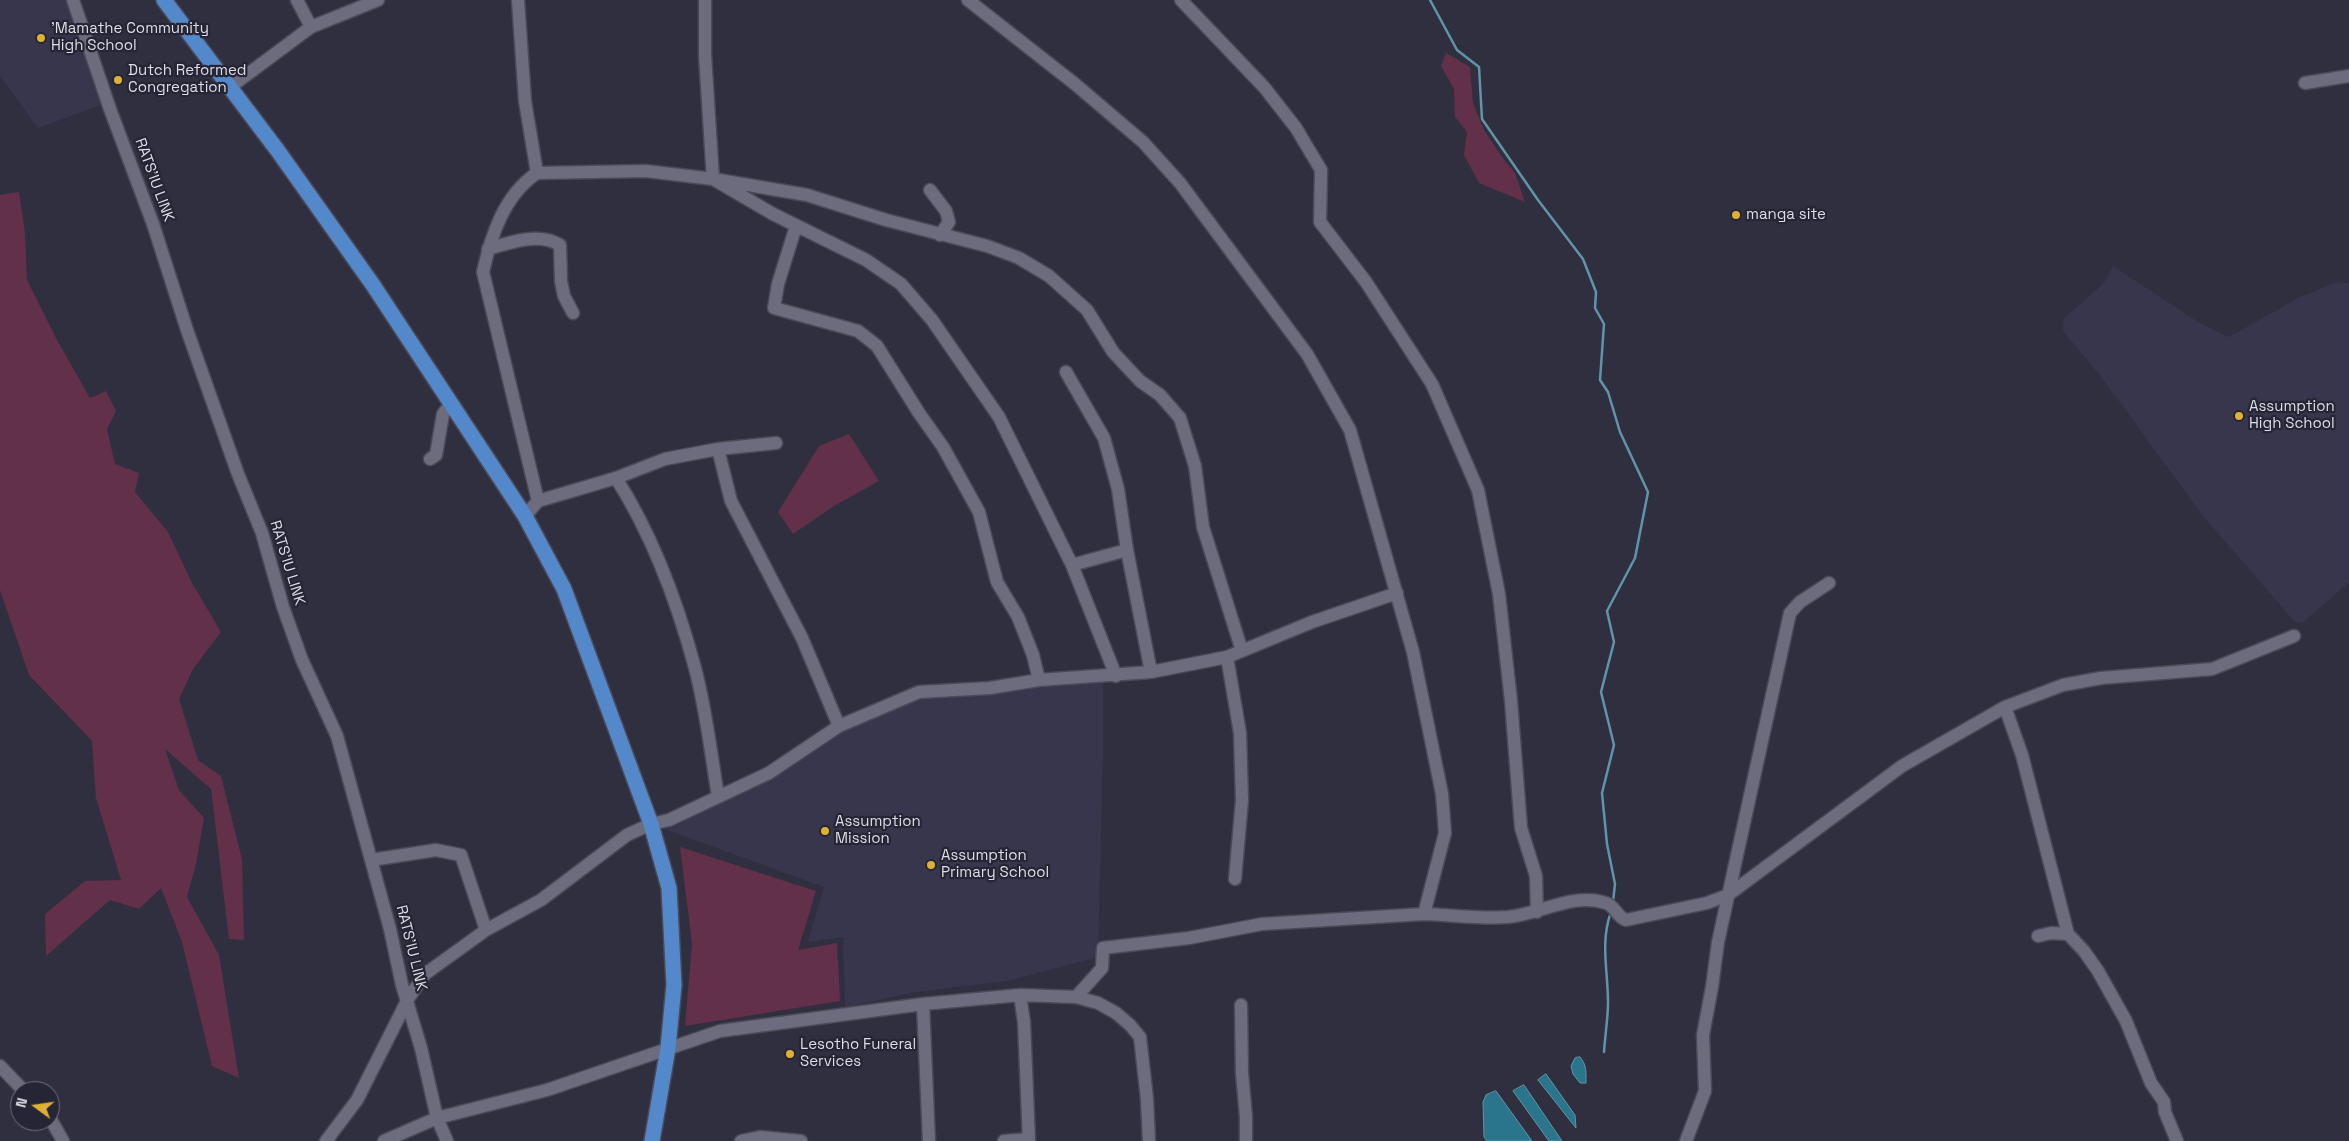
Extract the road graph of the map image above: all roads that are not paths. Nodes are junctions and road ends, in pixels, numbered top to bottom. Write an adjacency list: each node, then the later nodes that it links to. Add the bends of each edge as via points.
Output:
1 (74, 0): 42 (street, RATS'IU LINK, via 193,348 262,533 283,607 302,660 337,736)
2 (164, 0): 12 (main road)
3 (297, 0): 9 (street)
4 (378, 0): 9 (street)
5 (518, 0): 13 (street, via 524,93)
6 (705, 0): 14 (street)
7 (968, 0): 31 (street, via 1143,142 1180,183 1307,354 1350,430)
8 (1181, 0): 45 (street, via 1264,87 1296,128 1321,170 1320,222 1366,282 1432,384 1478,490 1499,594 1522,828 1536,876)
9 (311, 27): 12 (street)
10 (2349, 76): 11 (street)
11 (2305, 83)
12 (230, 88): 21 (main road, via 373,284)
13 (537, 173): 14 (street, via 646,171); 18 (street, via 525,181 506,207)
14 (713, 179): 16 (street); 17 (street, via 806,195)
15 (930, 190): 17 (street, via 946,211 949,222)
16 (796, 226): 29 (street, via 866,260 901,284 932,320 999,417); 37 (street, via 774,308 858,331 877,346 943,447 979,512 997,582 1018,617)
17 (940, 234): 33 (street, via 987,246 1018,258 1049,276 1087,310 1113,352 1180,418 1195,466 1203,527)
18 (488, 249): 19 (street, via 532,239 548,239 560,245 564,296); 26 (street, via 483,272)
19 (573, 313)
20 (1066, 372): 28 (street, via 1104,438 1118,489)
21 (450, 405): 24 (street, via 443,414 436,454); 27 (main road)
22 (776, 443): 23 (street)
23 (718, 449): 25 (street, via 665,459); 39 (street, via 731,501 802,638)
24 (430, 459)
25 (616, 478): 26 (street); 40 (street, via 671,589 696,669)
26 (538, 501): 27 (street)
27 (524, 516): 41 (main road, via 564,589)
28 (1126, 550): 29 (street); 35 (street)
29 (1072, 565): 36 (street)
30 (1829, 583): 44 (street, via 1800,602 1790,613)
31 (1397, 593): 33 (street, via 1312,622); 46 (street, via 1414,652 1442,794 1445,833)
32 (2294, 636): 38 (street, via 2212,669 2101,678 2063,686)
33 (1242, 651): 34 (street)
34 (1227, 657): 35 (street); 43 (street, via 1240,742 1242,800)
35 (1151, 672): 36 (street)
36 (1116, 676): 37 (street)
37 (1039, 680): 39 (street, via 990,688 919,692)
38 (2005, 707): 44 (street, via 1902,766); 48 (street, via 2022,755)
39 (839, 726): 40 (street, via 769,773)
40 (718, 796): 41 (street, via 669,820)
41 (651, 824): 47 (street, via 627,835 541,900); 55 (main road, via 669,888 671,909 674,985)
42 (371, 860): 47 (street, via 436,850 461,855); 52 (street, RATS'IU LINK)
43 (1236, 879)
44 (1728, 895): 45 (street, via 1708,903 1626,920 1607,904 1584,901); 70 (street, via 1702,1035 1705,1090)
45 (1537, 912): 46 (street, via 1475,918)
46 (1424, 914): 51 (street, via 1262,924 1189,938 1103,948 1102,968)
47 (486, 930): 52 (street, via 425,974)
48 (2068, 934): 49 (street); 71 (street, via 2098,971 2126,1020 2151,1083 2164,1102)
49 (2038, 936)
50 (1020, 995): 51 (street); 53 (street); 59 (street)
51 (1076, 997): 68 (street, via 1098,1003 1116,1013 1140,1037)
52 (408, 999): 58 (street, RATS'IU LINK); 60 (street, via 357,1100)
53 (923, 1004): 55 (street, via 720,1031); 66 (street)
54 (1241, 1005): 69 (street)
55 (668, 1048): 58 (street, via 547,1090); 63 (main road)
56 (0, 1066): 57 (street)
57 (14, 1081)
58 (437, 1118): 61 (street); 62 (street, RATS'IU LINK)
59 (1029, 1140): 67 (street)
60 (326, 1141)
61 (384, 1141)
62 (447, 1141)
63 (652, 1141)
64 (741, 1141): 65 (street, via 760,1137)
65 (801, 1141)
66 (929, 1141)
67 (1004, 1141)
68 (1148, 1141)
69 (1246, 1141)
70 (1686, 1141)
71 (2177, 1141)

